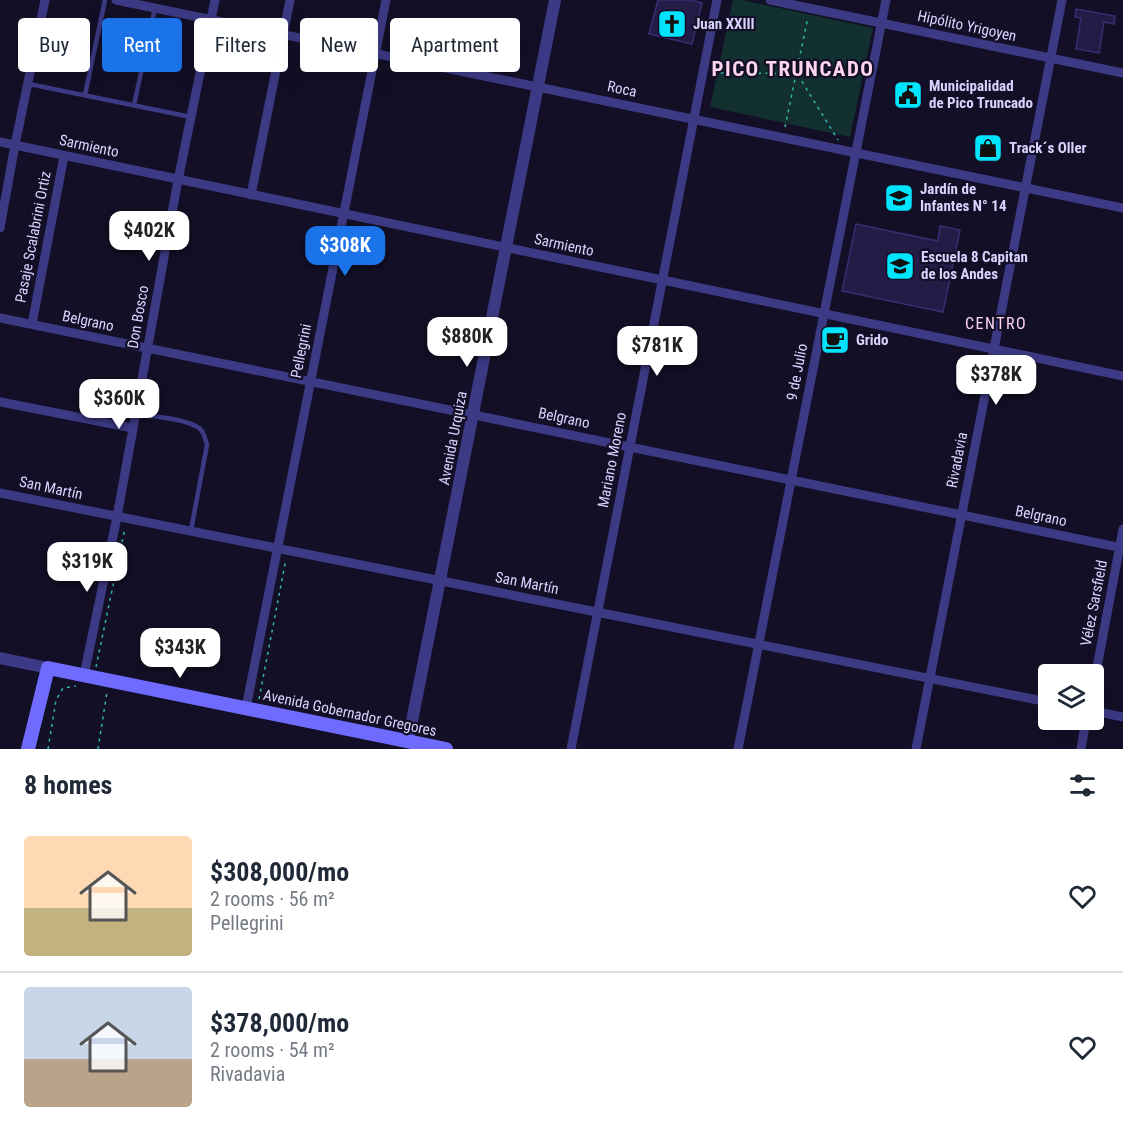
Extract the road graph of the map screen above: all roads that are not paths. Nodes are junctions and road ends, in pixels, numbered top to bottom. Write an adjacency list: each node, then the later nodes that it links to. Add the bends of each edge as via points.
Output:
1 (45, 0): 24 (street)
2 (105, 0): 26 (lane)
3 (116, 0): 12 (street, Roca)
4 (215, 0): 14 (street, Don Bosco)
5 (290, 0): 15 (street)
6 (386, 0): 17 (street, Pellegrini)
7 (555, 0): 25 (street, Avenida Urquiza)
8 (717, 0): 29 (street, Mariano Moreno)
9 (770, 0): 16 (street, Hipólito Yrigoyen)
10 (886, 0): 16 (street, 9 de Julio)
11 (1062, 0): 19 (street, Rivadavia)
12 (155, 8): 13 (street, Roca); 27 (lane)
13 (206, 18)
14 (211, 18)
15 (286, 18)
16 (881, 23): 19 (street, Hipólito Yrigoyen); 32 (street, 9 de Julio)
17 (378, 39)
18 (378, 54): 25 (street, Roca)
19 (1050, 59): 23 (street, Hipólito Yrigoyen); 35 (street, Rivadavia)
20 (200, 72): 28 (street, Don Bosco)
21 (275, 72): 36 (street)
22 (371, 72): 38 (street, Pellegrini)
23 (1123, 73)
24 (27, 84): 26 (lane); 31 (street)
25 (538, 86): 29 (street, Roca); 40 (street, Avenida Urquiza)
26 (85, 95): 27 (lane)
27 (134, 105): 28 (lane)
28 (191, 117): 34 (street, Don Bosco)
29 (693, 120): 32 (street, Roca); 41 (street, Mariano Moreno)
30 (0, 142): 31 (street, Sarmiento)
31 (15, 145): 33 (street, Sarmiento); 39 (street)
32 (855, 153): 35 (street, Roca); 42 (street, 9 de Julio)
33 (64, 156): 34 (street, Sarmiento); 44 (street, Pasaje Scalabrini Ortiz)
34 (178, 180): 36 (street, Sarmiento); 45 (street, Don Bosco)
35 (1025, 189): 37 (street, Roca); 46 (street, Rivadavia)
36 (251, 195): 38 (street, Sarmiento)
37 (1123, 208)
38 (343, 214): 40 (street, Sarmiento); 48 (street, Pellegrini)
39 (0, 228)
40 (506, 248): 41 (street, Sarmiento); 51 (street, Avenida Urquiza)
41 (662, 281): 42 (street, Sarmiento); 53 (street, Mariano Moreno)
42 (824, 314): 46 (street, Sarmiento); 54 (street, 9 de Julio)
43 (0, 318): 44 (street, Belgrano)
44 (32, 324): 45 (street, Belgrano)
45 (147, 349): 48 (street, Belgrano); 50 (street, Don Bosco)
46 (993, 350): 47 (street, Sarmiento); 56 (street, Rivadavia)
47 (1123, 376)
48 (310, 382): 51 (street, Belgrano); 61 (street, Pellegrini)
49 (0, 402): 52 (street)
50 (135, 414): 52 (street, Don Bosco); 59 (lane, via 189,424 201,429 205,437 207,445)
51 (473, 415): 53 (street, Belgrano); 62 (street, Avenida Urquiza)
52 (133, 428): 57 (street, Don Bosco)
53 (630, 447): 54 (street, Belgrano); 63 (street, Mariano Moreno)
54 (791, 480): 56 (street, Belgrano); 64 (street, 9 de Julio)
55 (0, 493): 57 (street, San Martín)
56 (961, 515): 60 (street, Belgrano); 69 (street, Rivadavia)
57 (117, 517): 59 (street, San Martín); 68 (street, Don Bosco)
58 (1123, 529): 60 (street, Vélez Sarsfield)
59 (191, 531): 61 (street, San Martín)
60 (1121, 547): 66 (street, Vélez Sarsfield)
61 (277, 549): 62 (street, San Martín); 71 (street, Pellegrini)
62 (440, 581): 63 (street, San Martín); 75 (street, Avenida Urquiza)
63 (598, 612): 64 (street, San Martín); 78 (street, Mariano Moreno)
64 (759, 644): 69 (street, San Martín); 79 (street, 9 de Julio)
65 (0, 658): 67 (street, Avenida Gobernador Gregores)
66 (1098, 664)
67 (48, 668): 68 (main road, Avenida Gobernador Gregores); 76 (main road)
68 (86, 677): 71 (main road, Avenida Gobernador Gregores)
69 (929, 678): 70 (street, San Martín); 80 (street, Rivadavia)
70 (1038, 700)
71 (246, 708): 75 (main road, Avenida Gobernador Gregores)
72 (1104, 713): 73 (street)
73 (1123, 717)
74 (1084, 730): 81 (street)
75 (408, 741): 77 (main road, Avenida Gobernador Gregores)
76 (28, 749)
77 (446, 749)
78 (571, 749)
79 (738, 749)
80 (916, 749)
81 (1081, 749)

